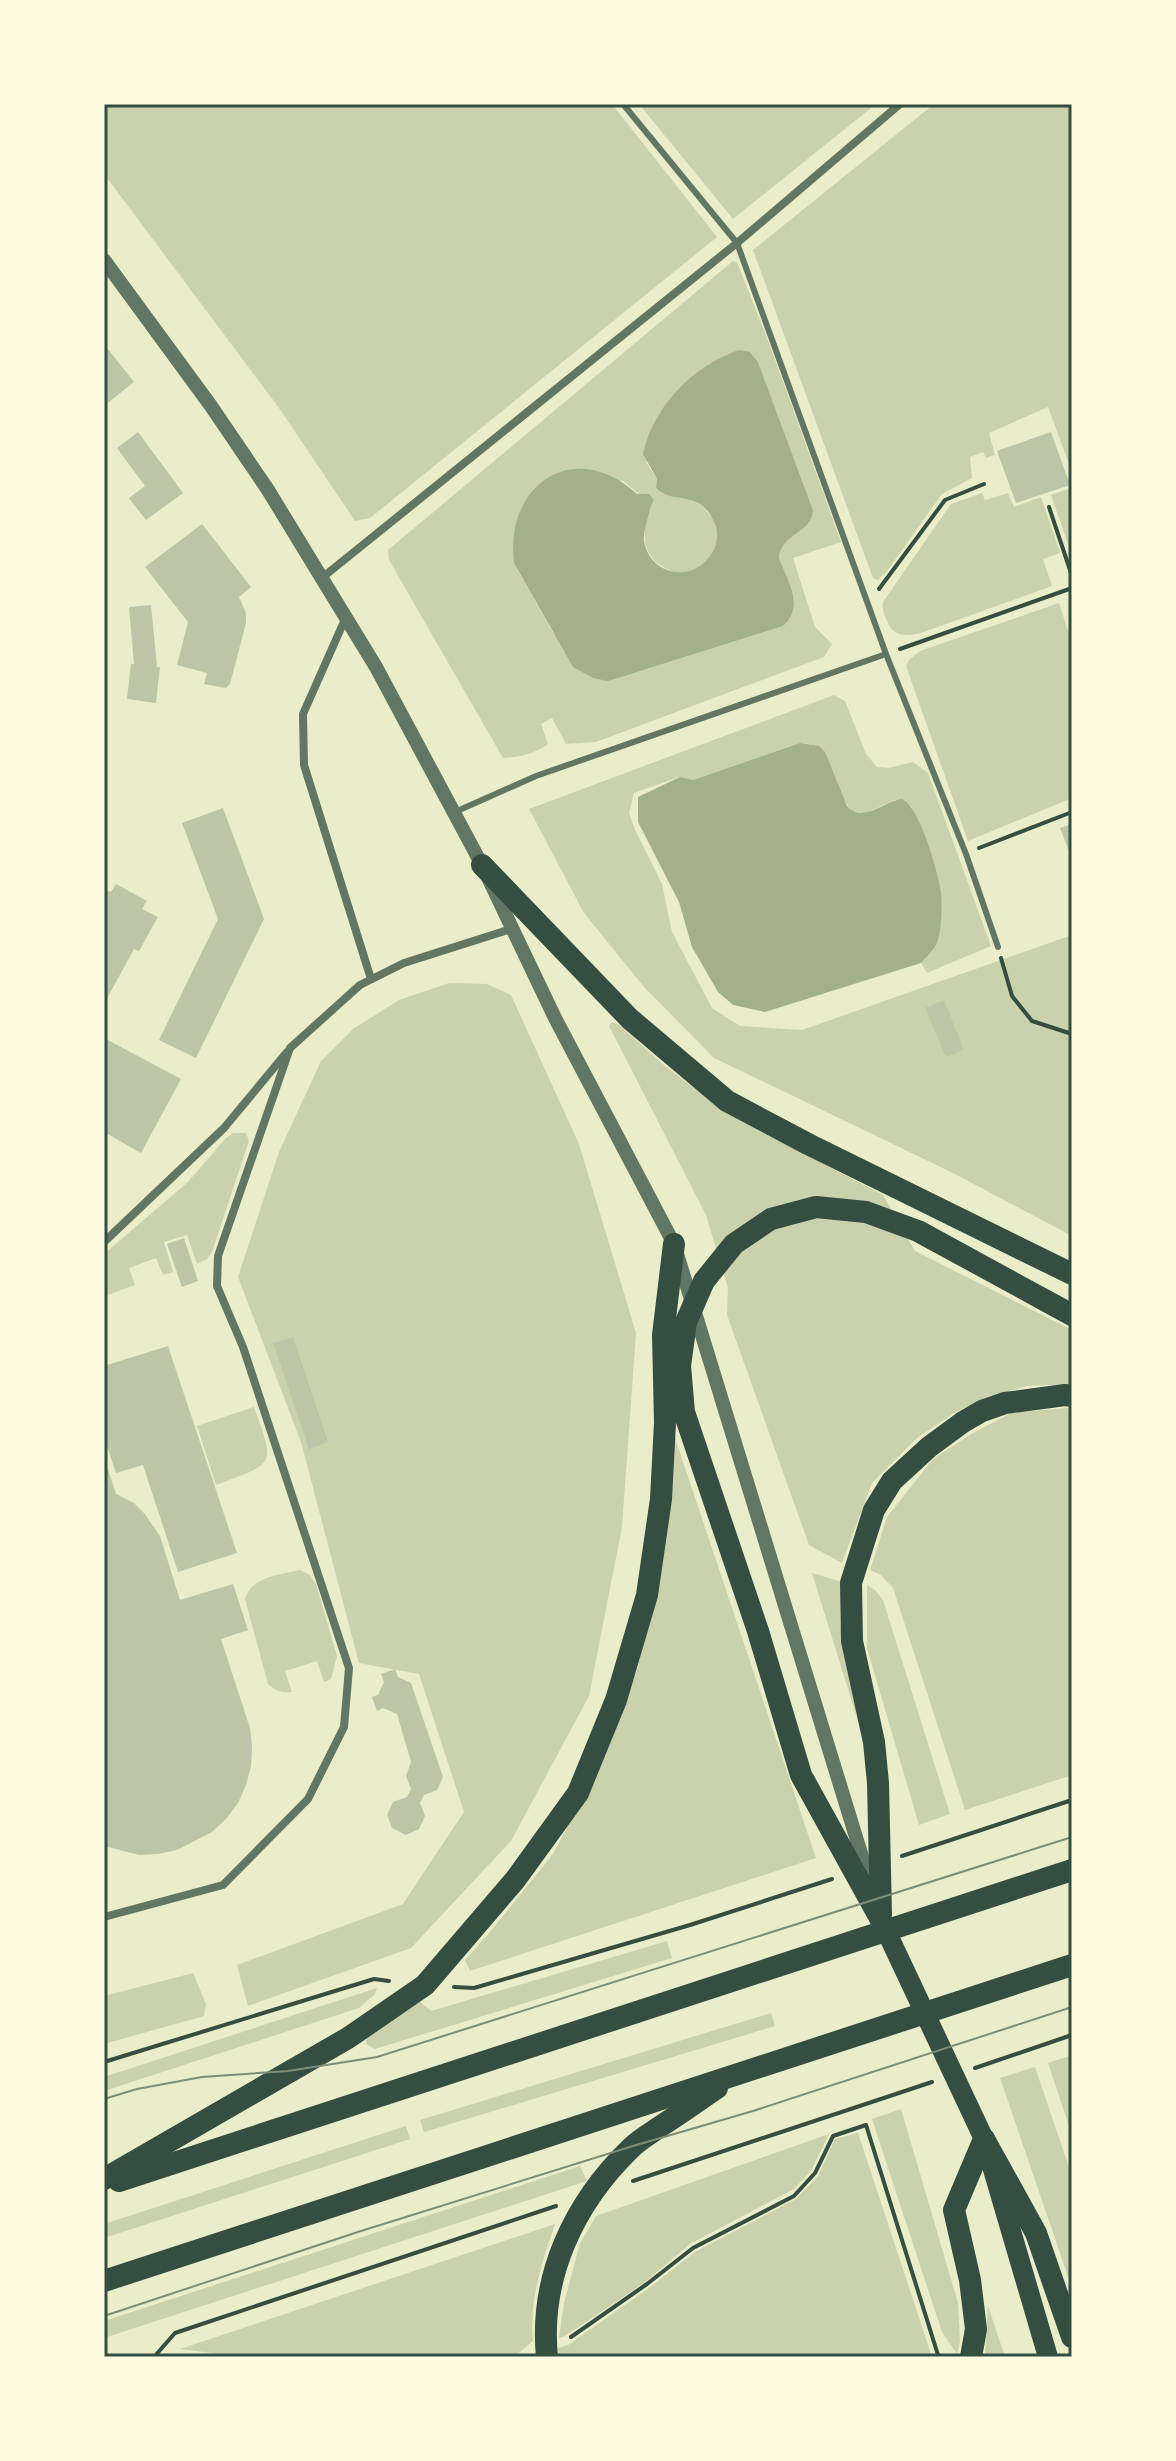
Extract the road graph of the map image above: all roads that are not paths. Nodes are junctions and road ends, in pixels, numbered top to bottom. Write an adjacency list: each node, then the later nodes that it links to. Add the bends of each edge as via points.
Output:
1 (623, 104): 3 (lane)
2 (900, 104): 3 (street)
3 (737, 243): 5 (street); 7 (lane)
4 (104, 260): 5 (street, via 211,406)
5 (323, 577): 6 (street)
6 (346, 617): 8 (street); 12 (street, via 303,714 304,765)
7 (886, 654): 8 (lane, via 536,776); 11 (lane)
8 (455, 812): 9 (street)
9 (482, 865): 10 (street); 16 (highway, via 630,1019 727,1101)
10 (511, 929): 12 (street); 15 (street)
11 (998, 947)
12 (371, 979): 13 (street)
13 (290, 1048): 14 (street, via 224,1128); 20 (street, via 218,1256 217,1286 243,1347 349,1668 344,1727 308,1799 223,1885)
14 (104, 1242)
15 (674, 1244): 21 (street); 25 (highway, via 663,1335 661,1499 647,1595 616,1700 578,1793 515,1880 425,1985 348,2038)
16 (1072, 1274)
17 (1072, 1315): 21 (highway, via 918,1231 866,1212 816,1207 771,1219 734,1244 704,1281 686,1322 680,1366 684,1412 801,1775)
18 (1072, 1396): 21 (highway, via 1005,1403 982,1411 929,1447 892,1481 874,1510 851,1583 852,1641 878,1783)
19 (1072, 1870): 26 (highway)
20 (104, 1917)
21 (881, 1920): 24 (main road)
22 (1072, 1965): 23 (highway)
23 (740, 2073): 27 (highway); 29 (highway, via 633,2146 589,2195 553,2275)
24 (984, 2139): 28 (highway, via 1036,2233); 30 (highway, via 954,2210 976,2329); 31 (main road)
25 (104, 2179)
26 (104, 2185)
27 (104, 2281)
28 (1072, 2337)
29 (546, 2351)
30 (971, 2357)
31 (1048, 2357)

